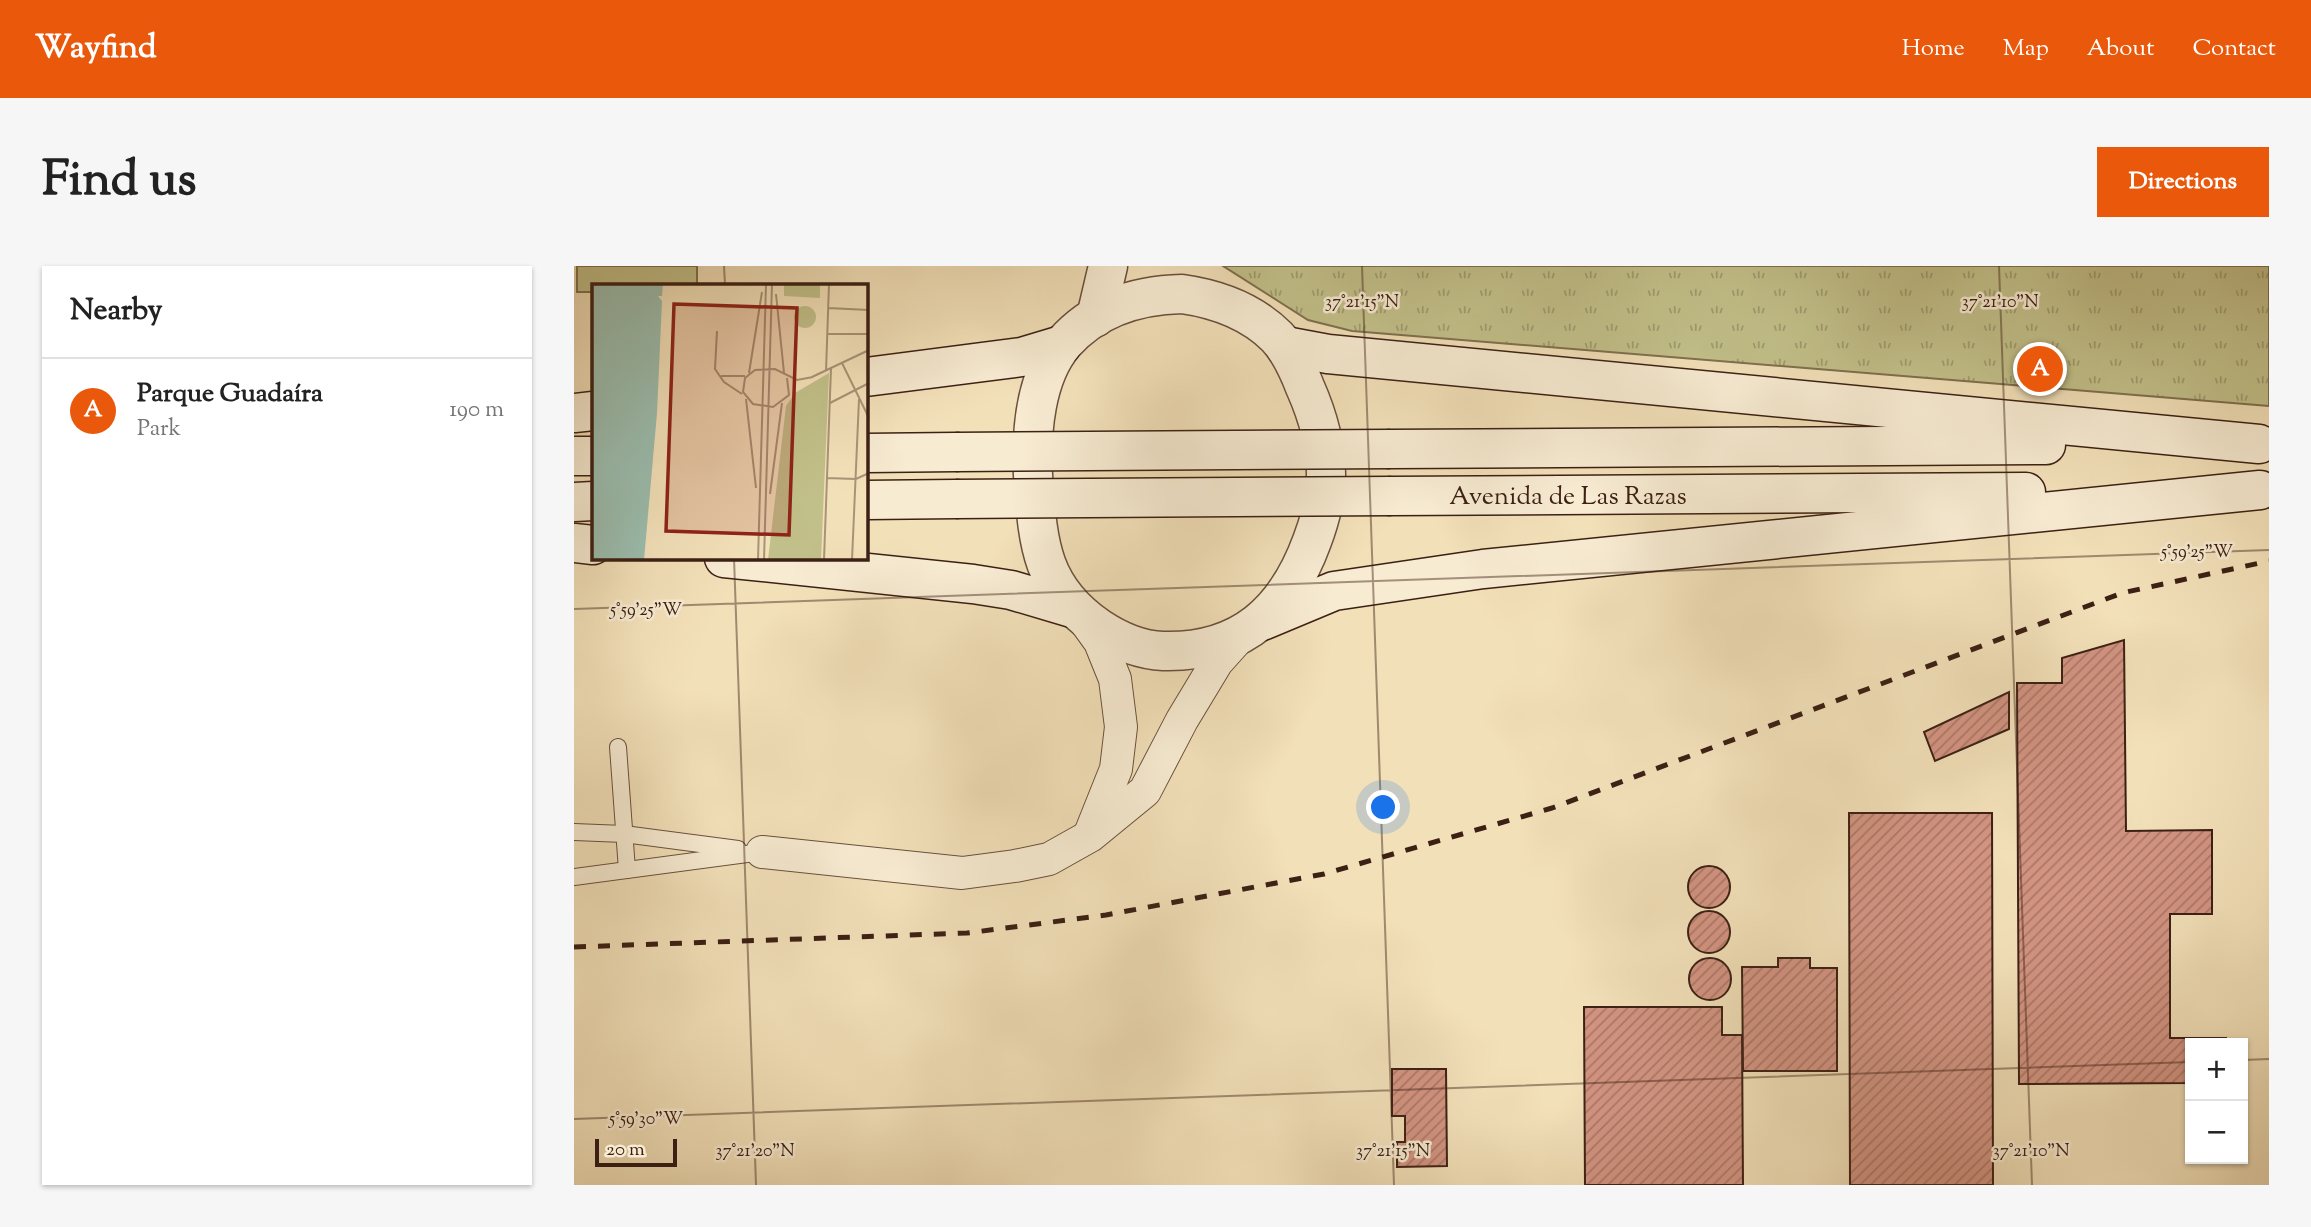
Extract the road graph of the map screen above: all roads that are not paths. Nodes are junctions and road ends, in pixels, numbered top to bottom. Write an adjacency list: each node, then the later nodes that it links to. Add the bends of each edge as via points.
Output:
1 (1108, 266): 4 (main road)
2 (1179, 266): 3 (main road)
3 (1207, 297): 4 (main road, via 1135,298); 6 (main road, via 1241,311)
4 (1096, 317): 5 (main road)
5 (1062, 345): 7 (main road, via 1022,357); 21 (main road, via 1041,388 1032,453 1044,559)
6 (1285, 346): 10 (main road); 22 (main road, via 1317,415 1326,475 1320,521 1302,569 1279,604)
7 (868, 377)
8 (592, 411): 9 (main road)
9 (574, 413)
10 (2264, 444): 11 (main road, Avenida de Las Razas, bridge)
11 (868, 453)
12 (574, 456): 13 (main road)
13 (592, 456)
14 (2264, 490): 15 (main road, Avenida de Las Razas, bridge); 22 (main road, via 1483,569 1334,591)
15 (868, 500)
16 (592, 501): 17 (main road)
17 (574, 502)
18 (574, 543): 19 (main road)
19 (592, 545)
20 (743, 560): 21 (main road, via 973,584 1012,590)
21 (1076, 611): 22 (main road, via 1110,635 1159,651 1215,646); 26 (street, via 1100,642 1115,679 1121,727 1116,769)
22 (1253, 627): 26 (street, via 1217,662 1145,791)
23 (618, 747): 25 (lane)
24 (574, 832): 25 (lane)
25 (624, 834): 27 (lane); 28 (lane)
26 (1090, 836): 27 (street, via 1049,859 962,873)
27 (762, 852): 28 (lane)
28 (627, 870): 29 (lane)
29 (574, 877)

